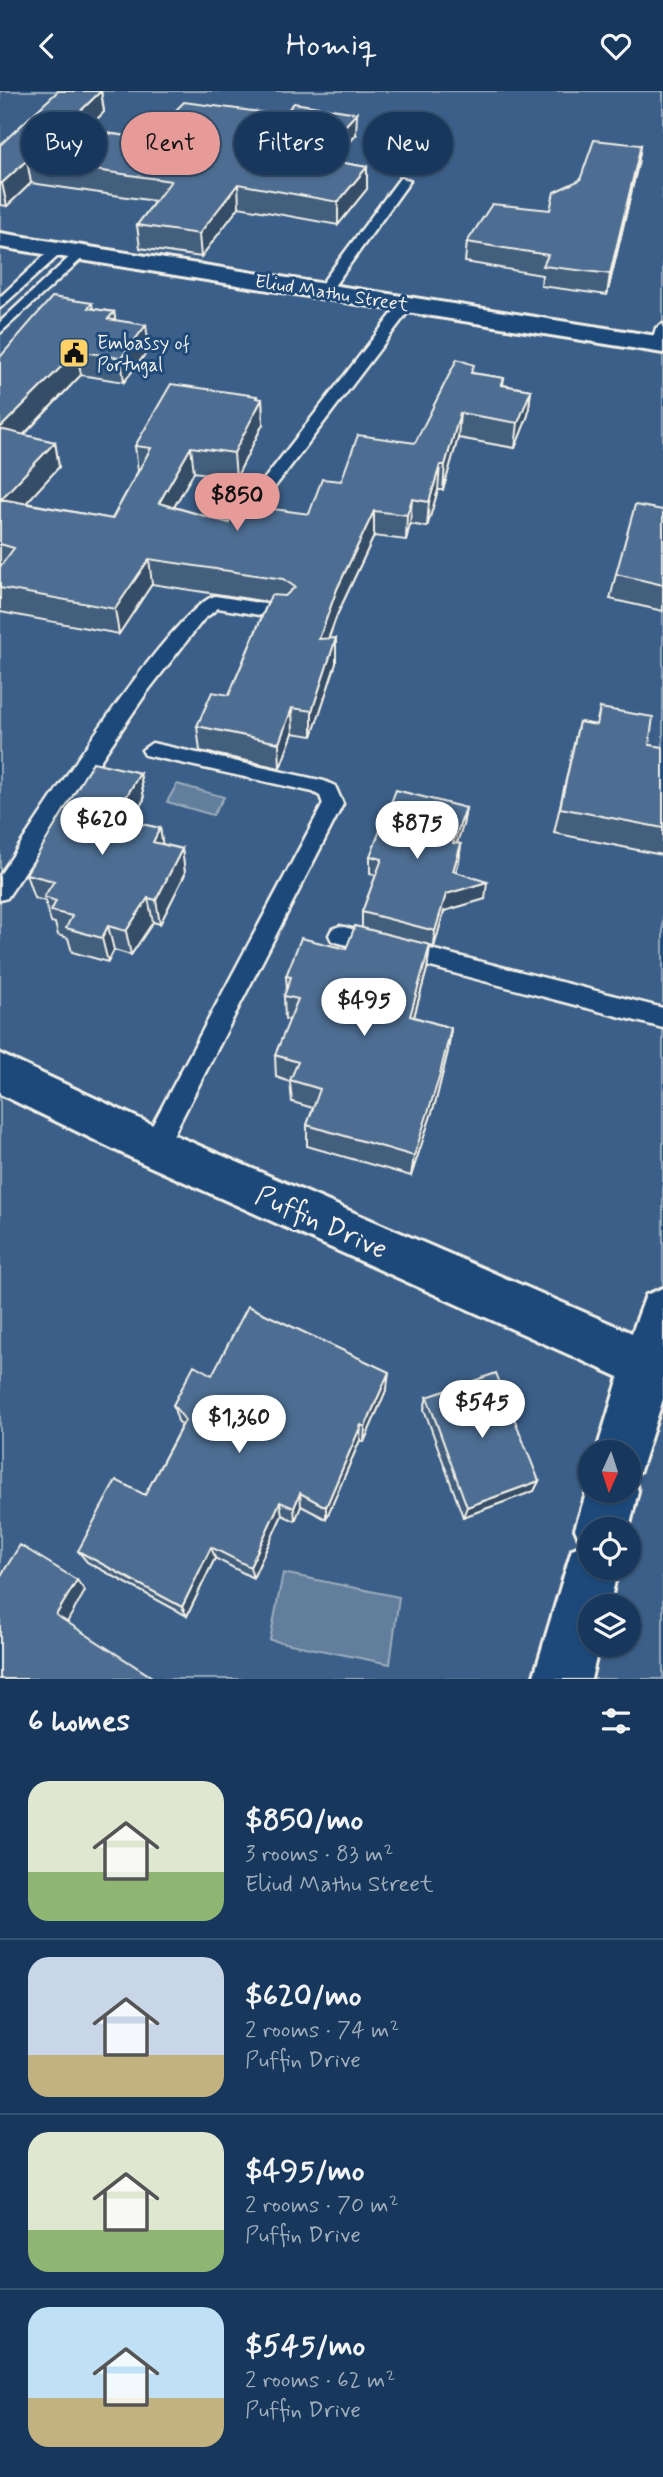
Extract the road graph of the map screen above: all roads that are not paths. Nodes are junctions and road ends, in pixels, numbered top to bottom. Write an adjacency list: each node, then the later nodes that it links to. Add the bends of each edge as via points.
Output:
1 (404, 181): 4 (lane)
2 (0, 240): 3 (street, Eliud Mathu Street)
3 (71, 251): 4 (street, Eliud Mathu Street); 6 (lane); 7 (lane)
4 (324, 291): 5 (street, Eliud Mathu Street)
5 (407, 304): 8 (street, Eliud Mathu Street); 9 (lane)
6 (0, 305)
7 (0, 329)
8 (661, 339)
9 (268, 485)
10 (284, 613): 12 (lane, via 215,602 198,613)
11 (152, 750): 16 (lane, via 317,786 328,791 333,804)
12 (0, 893)
13 (340, 935): 14 (lane)
14 (663, 1018)
15 (0, 1073): 16 (street, Puffin Drive)
16 (155, 1147): 18 (street, Puffin Drive)
17 (663, 1312): 18 (street)
18 (646, 1364): 19 (street)
19 (626, 1440)
20 (588, 1580): 21 (street)
21 (562, 1679)

